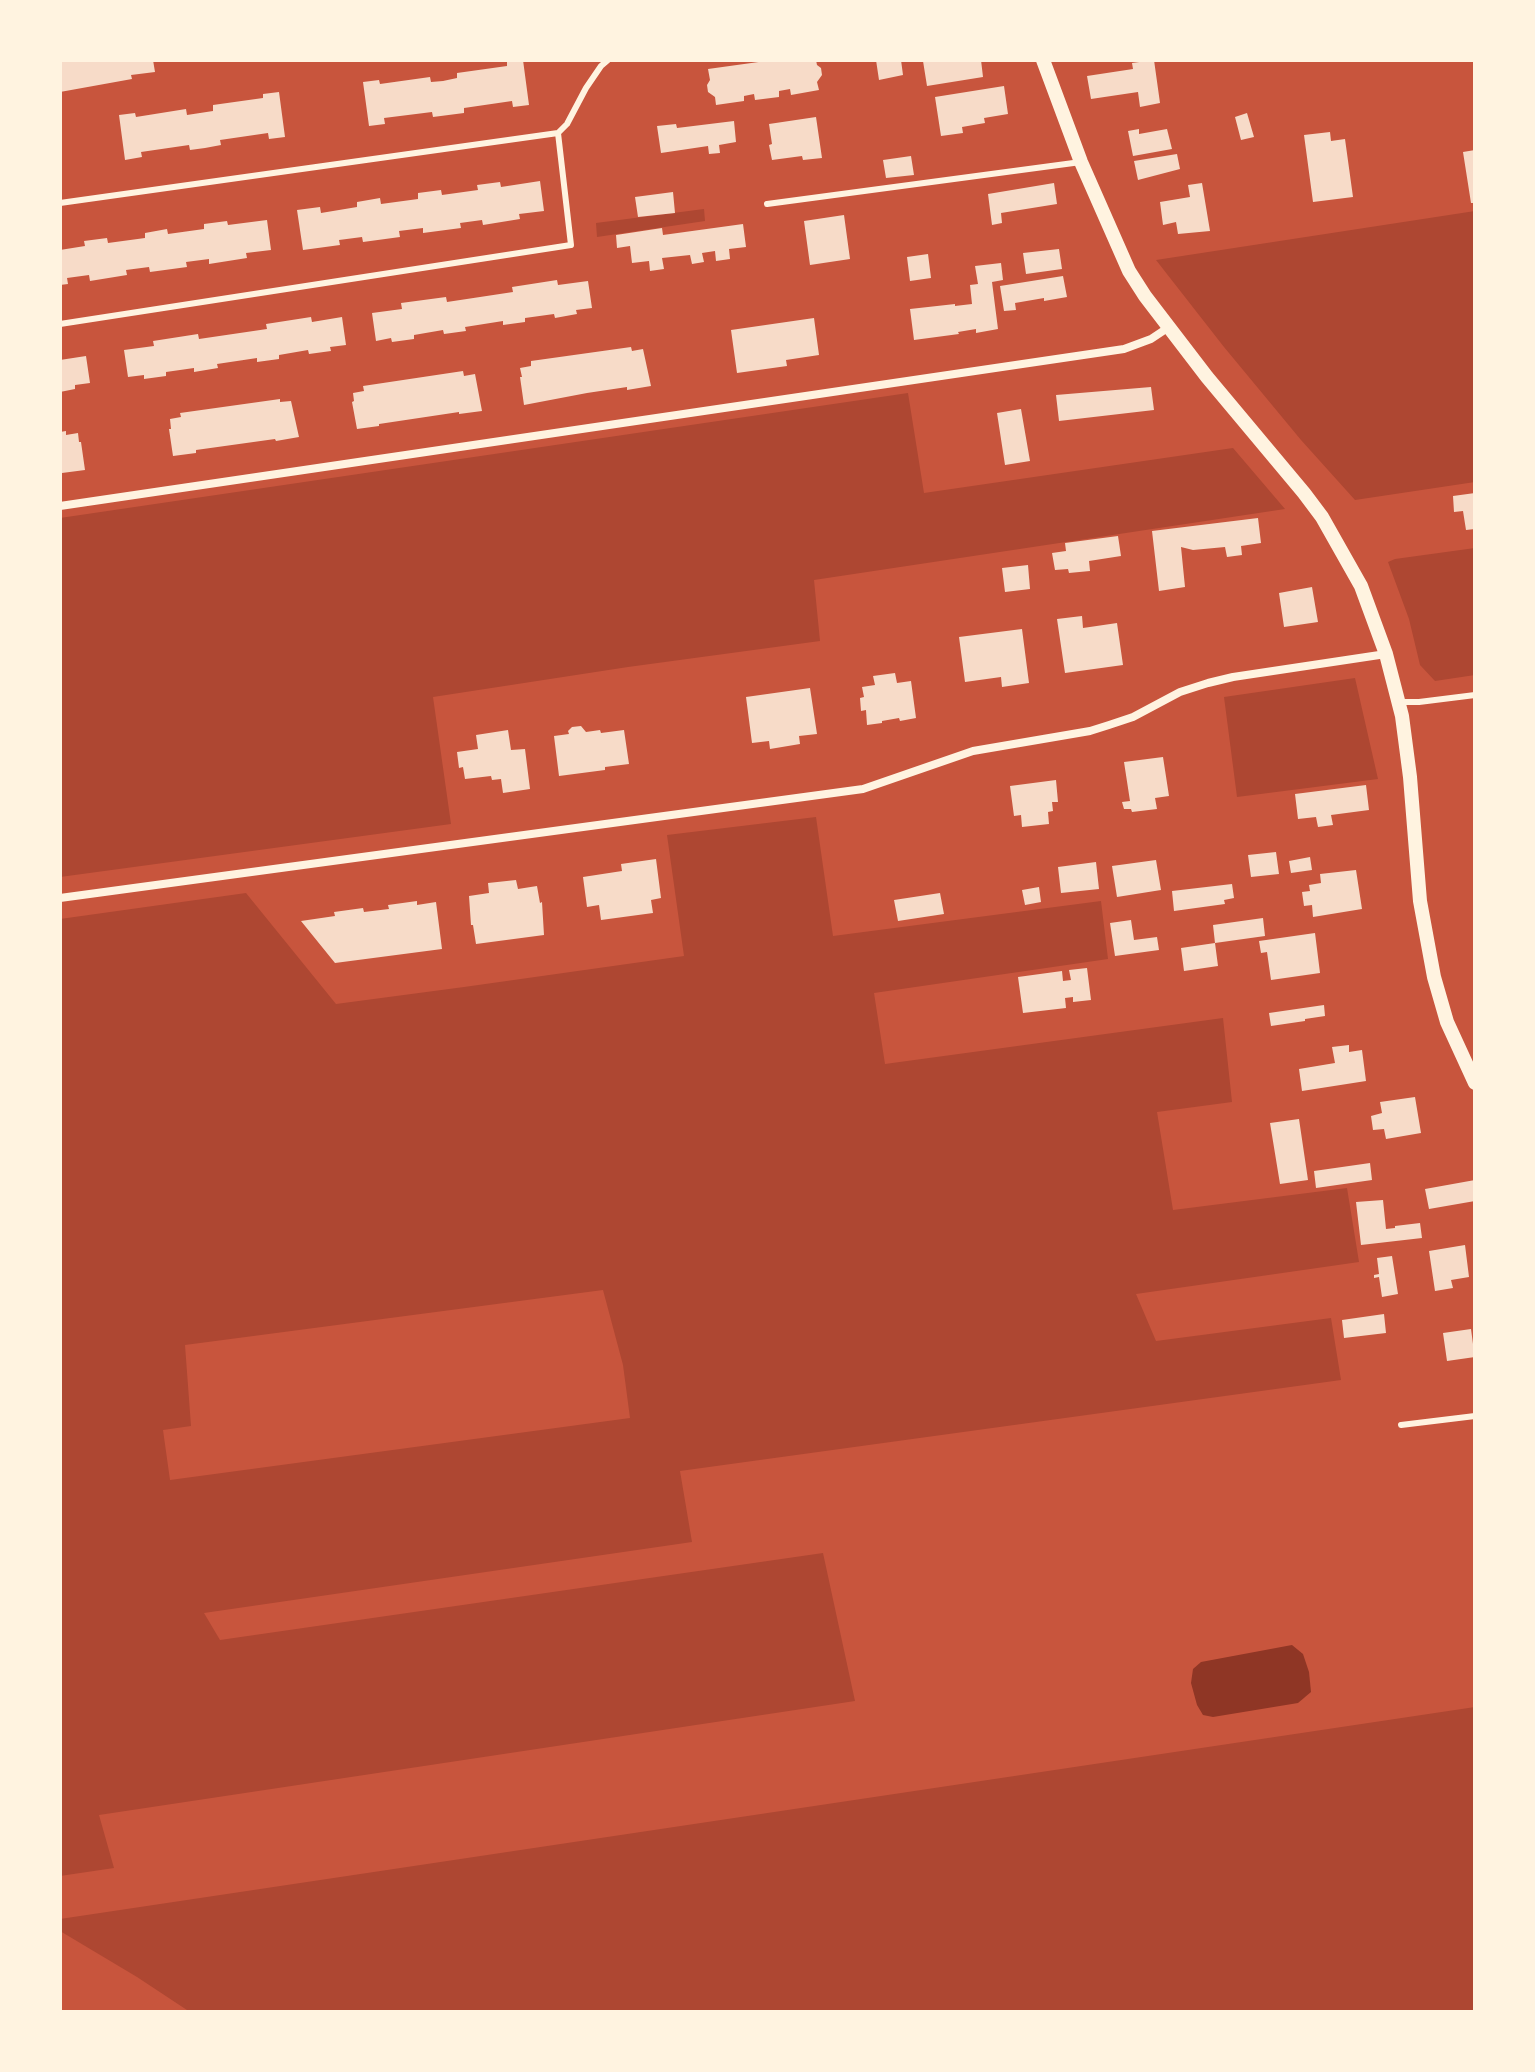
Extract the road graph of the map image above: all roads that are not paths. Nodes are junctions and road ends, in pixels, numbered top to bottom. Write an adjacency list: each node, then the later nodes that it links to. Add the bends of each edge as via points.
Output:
1 (608, 60): 3 (lane)
2 (1043, 60): 4 (street)
3 (558, 133): 5 (lane); 7 (lane, via 571,245)
4 (1081, 162): 6 (lane); 8 (street, via 1129,271)
5 (60, 203)
6 (767, 204)
7 (60, 324)
8 (1169, 327): 9 (street, via 1124,349); 10 (street, via 1322,517 1361,586)
9 (60, 506)
10 (1386, 654): 12 (street); 13 (street, via 1208,683 1090,731 973,751 863,789)
11 (1475, 695): 12 (lane)
12 (1399, 702): 14 (street, via 1420,901 1434,977 1447,1022)
13 (60, 898)
14 (1475, 1083)
15 (1475, 1416): 16 (lane)
16 (1401, 1425)

